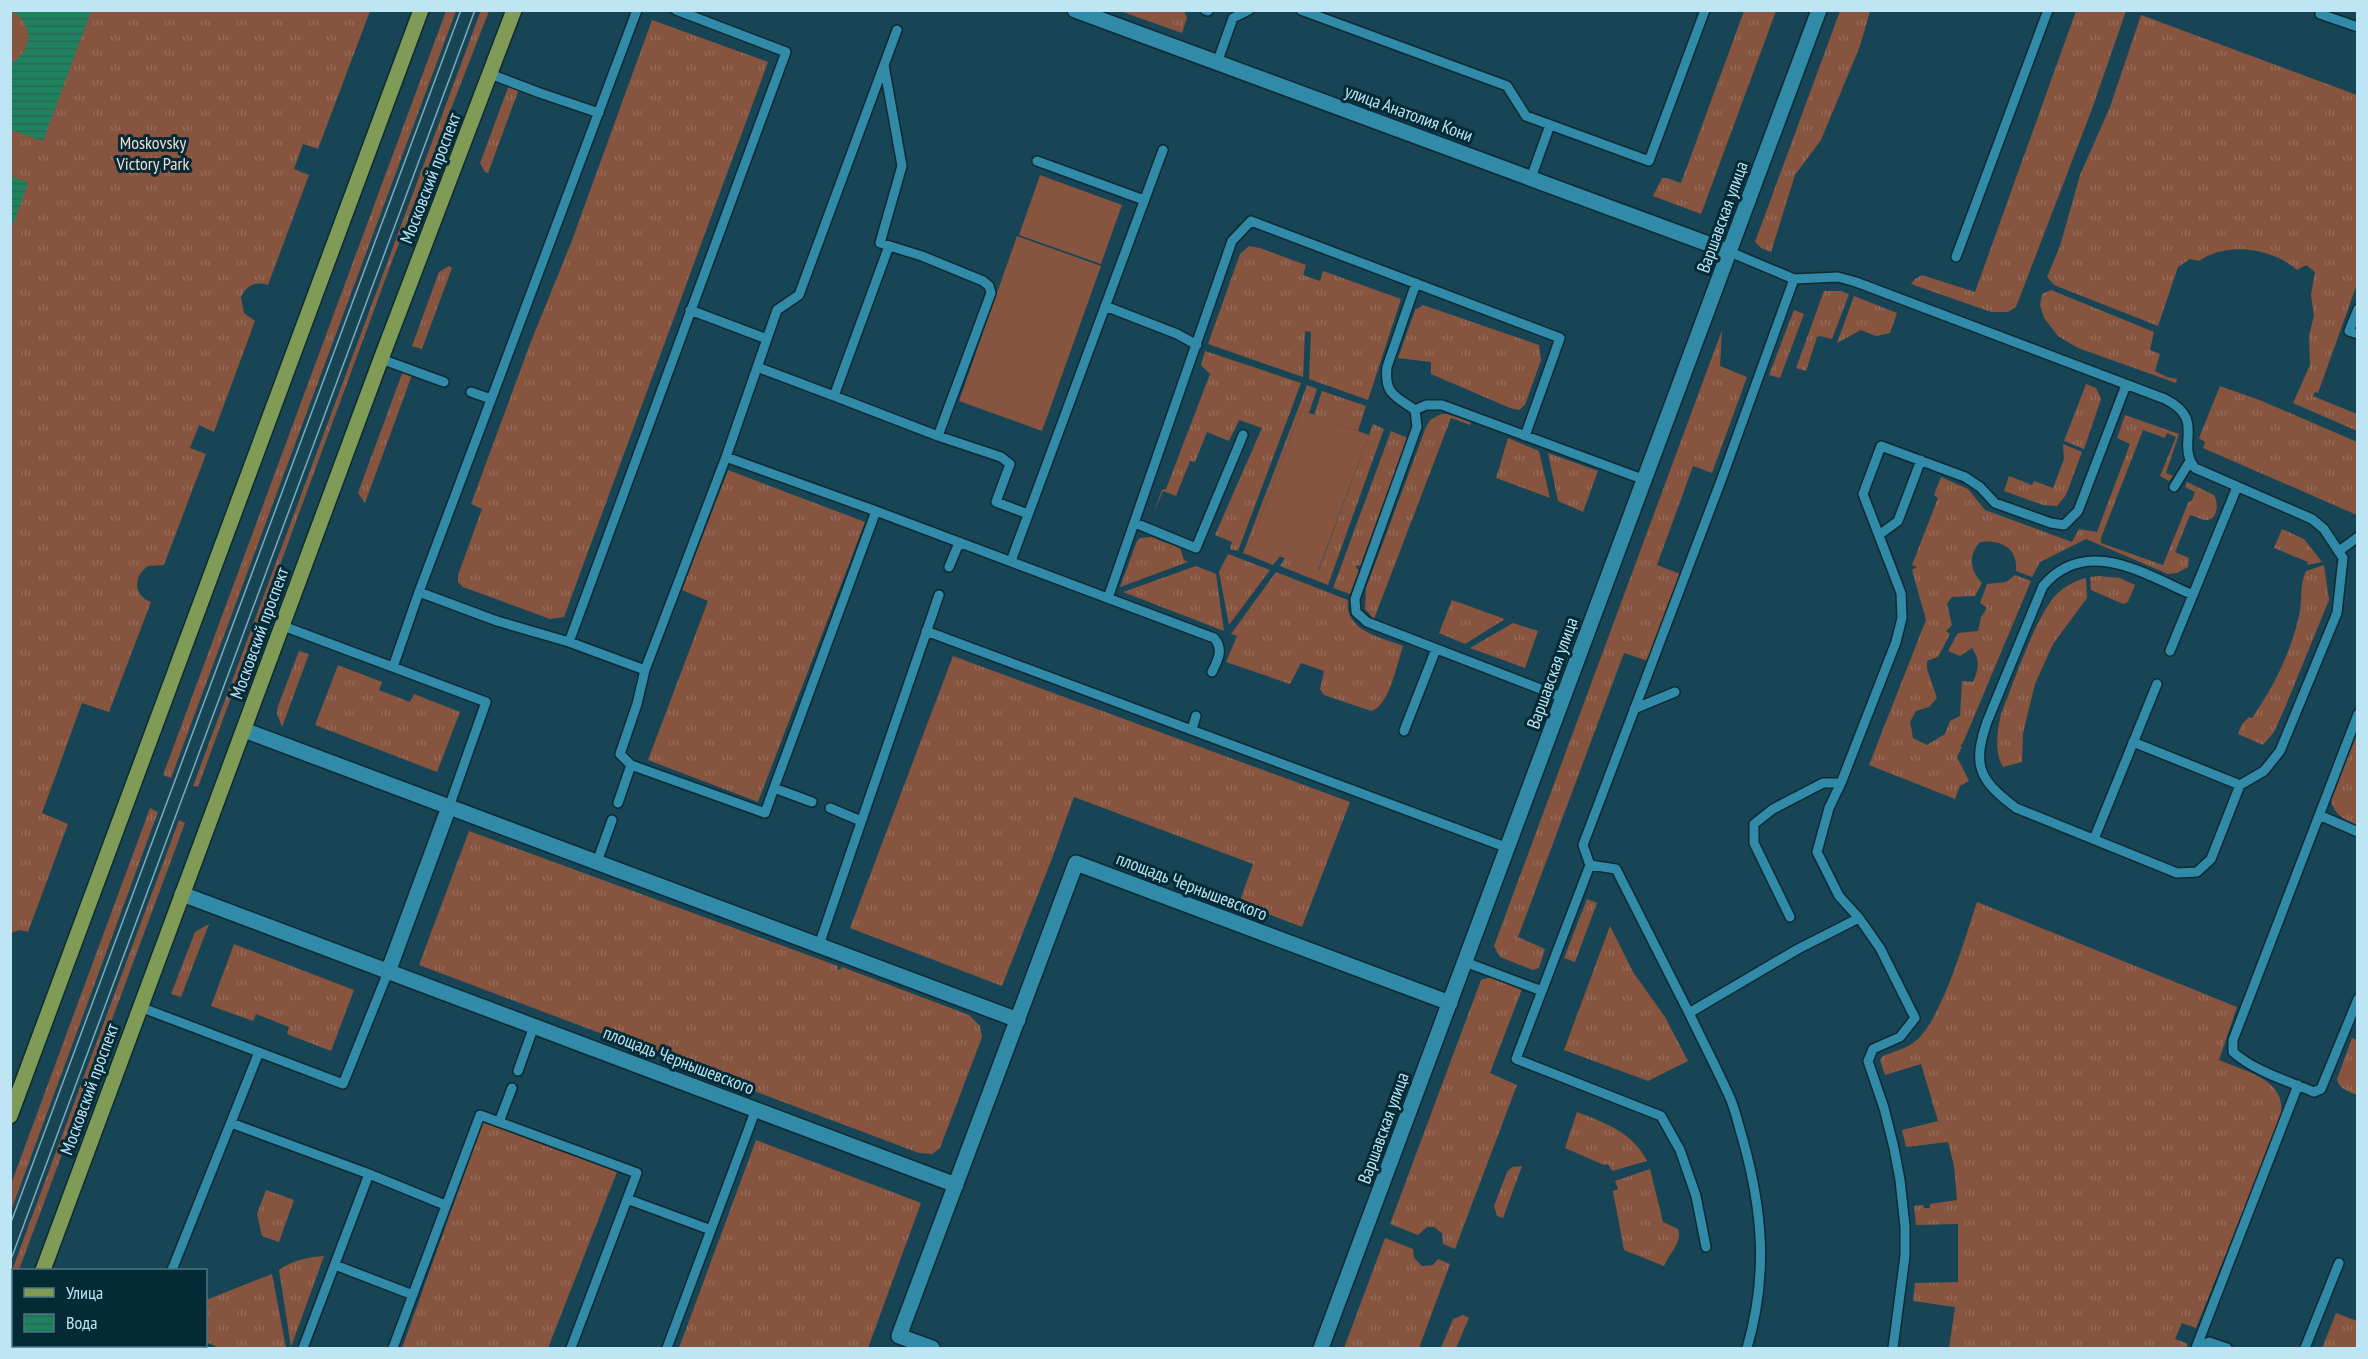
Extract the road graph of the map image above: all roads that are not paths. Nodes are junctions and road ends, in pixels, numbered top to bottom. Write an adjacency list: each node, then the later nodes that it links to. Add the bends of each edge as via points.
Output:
1 (421, 10): 116 (main road)
2 (514, 10): 16 (main road, Московский проспект)
3 (637, 10): 17 (lane)
4 (676, 10): 30 (lane, via 786,52)
5 (1074, 10): 14 (street, улица Анатолия Кони)
6 (1249, 10): 14 (lane, via 1233,18)
7 (1301, 10): 18 (lane, via 1507,86 1526,116)
8 (1705, 10): 18 (lane, via 1650,161)
9 (1819, 10): 24 (street, Варшавская улица)
10 (2048, 10): 25 (lane)
11 (2320, 14): 12 (lane)
12 (2358, 27)
13 (897, 30): 15 (lane)
14 (1217, 63): 21 (street, улица Анатолия Кони)
15 (884, 65): 23 (lane, via 902,166 880,243); 32 (lane, via 799,295 777,310)
16 (490, 74): 17 (lane); 34 (main road, Московский проспект)
17 (599, 113): 40 (lane)
18 (1550, 125): 21 (lane)
19 (1163, 150): 22 (lane)
20 (1037, 161): 22 (lane)
21 (1531, 178): 24 (street, улица Анатолия Кони)
22 (1144, 200): 28 (lane)
23 (889, 246): 39 (lane); 43 (lane, via 983,281 991,293)
24 (1730, 252): 26 (lane); 48 (street, Варшавская улица)
25 (1956, 257)
26 (1794, 279): 37 (lane, via 1838,277 1856,282); 75 (lane)
27 (1416, 283): 33 (lane, via 1251,221 1232,241); 41 (lane, via 1385,381 1391,395); 44 (lane, via 1560,338)
28 (1105, 306): 33 (lane); 52 (lane)
29 (2358, 309): 31 (lane, via 2349,331)
30 (690, 310): 32 (lane); 66 (lane)
31 (2358, 334)
32 (767, 339): 35 (lane)
33 (1197, 345): 53 (lane)
34 (381, 359): 36 (lane); 64 (main road, Московский проспект)
35 (757, 367): 39 (lane); 45 (lane)
36 (444, 382)
37 (2126, 385): 46 (lane, via 2078,511 2064,525 1995,503 1965,477); 47 (lane, via 2179,406 2189,422)
38 (471, 392): 40 (lane)
39 (834, 396): 43 (lane)
40 (491, 399): 60 (lane)
41 (1415, 410): 44 (lane, via 1442,405); 67 (lane, via 1417,427 1356,599 1356,612 1367,622)
42 (1243, 435): 53 (lane, via 1196,548)
43 (938, 436): 52 (lane, via 1001,457 1010,464 996,502)
44 (1525, 436): 48 (lane)
45 (726, 457): 51 (lane); 70 (lane)
46 (1921, 460): 54 (lane, via 1898,521); 54 (lane, via 1881,446 1863,494)
47 (2190, 461): 49 (lane); 50 (lane, via 2195,468)
48 (1645, 480): 74 (street, Варшавская улица)
49 (2174, 487)
50 (2237, 487): 57 (lane, via 2312,519); 61 (lane)
51 (876, 511): 56 (lane); 85 (lane)
52 (1028, 514): 58 (lane)
53 (1135, 523): 63 (lane)
54 (1879, 535): 83 (lane, via 1901,593 1902,618)
55 (2358, 537): 57 (lane)
56 (959, 543): 58 (lane); 59 (lane)
57 (2339, 551): 84 (lane, via 2343,558 2337,613 2280,751 2264,771)
58 (1011, 561): 63 (lane)
59 (949, 567)
60 (419, 592): 66 (lane, via 496,621); 69 (lane)
61 (2193, 595): 68 (lane); 94 (lane, via 2119,564 2095,559 2078,561 2054,572 2043,586 1987,722 1978,758 1982,774 1995,793 2016,808)
62 (939, 596): 65 (lane)
63 (1108, 598): 71 (lane, via 1214,638 1221,650)
64 (283, 626): 69 (lane); 79 (main road, Московский проспект)
65 (926, 631): 78 (lane); 92 (lane)
66 (569, 642): 70 (lane)
67 (1436, 649): 74 (lane); 80 (lane)
68 (2170, 651)
69 (393, 667): 88 (lane, via 486,702)
70 (645, 670): 82 (lane, via 620,754)
71 (1212, 672)
72 (2157, 684): 81 (lane)
73 (1675, 692): 75 (lane)
74 (1564, 698): 95 (street, Варшавская улица)
75 (1634, 709): 97 (lane, via 1583,845)
76 (2358, 714): 90 (lane)
77 (1196, 716): 78 (lane)
78 (1192, 729): 95 (lane)
79 (244, 730): 88 (street); 98 (main road, Московский проспект)
80 (1404, 731)
81 (2133, 742): 84 (lane); 94 (lane)
82 (631, 765): 85 (lane, via 765,813); 87 (lane)
83 (1841, 783): 99 (lane, via 1823,783 1773,809 1754,824 1754,843); 100 (lane, via 1829,808 1817,852 1839,896)
84 (2240, 785): 94 (lane, via 2211,859 2197,872 2177,873)
85 (774, 788): 86 (lane)
86 (812, 802)
87 (618, 803)
88 (449, 807): 96 (street); 103 (street)
89 (830, 808): 92 (lane)
90 (2319, 816): 93 (lane); 113 (lane, via 2233,1040 2234,1052 2243,1060)
91 (612, 820): 96 (lane)
92 (861, 821): 101 (lane)
93 (2358, 832)
94 (2094, 839)
95 (1508, 848): 102 (street, Варшавская улица)
96 (597, 862): 101 (street)
97 (1590, 866): 104 (lane); 108 (lane, via 1616,869)
98 (182, 894): 103 (street, площадь Чернышевского); 107 (main road, Московский проспект)
99 (1790, 917)
100 (1859, 918): 108 (lane); 137 (lane, via 1880,948 1915,1018 1900,1037 1873,1049 1868,1061 1894,1148 1905,1227)
101 (819, 945): 109 (street)
102 (1465, 962): 104 (lane); 106 (street, Варшавская улица)
103 (388, 972): 110 (street, площадь Чернышевского); 111 (lane, via 343,1084)
104 (1542, 991): 124 (lane, via 1516,1059 1661,1116 1680,1150 1696,1196)
105 (2358, 999): 113 (lane, via 2320,1089 2314,1092)
106 (1450, 1003): 109 (street, площадь Чернышевского, via 1077,863); 135 (street, Варшавская улица)
107 (140, 1007): 111 (lane); 127 (main road, Московский проспект)
108 (1689, 1013): 136 (lane, via 1732,1103 1751,1168 1760,1221 1762,1266)
109 (1018, 1020): 120 (street, площадь Чернышевского)
110 (534, 1026): 112 (lane); 115 (street, площадь Чернышевского)
111 (259, 1052): 118 (lane)
112 (518, 1071)
113 (2298, 1085): 138 (lane)
114 (512, 1088): 117 (lane)
115 (756, 1110): 120 (street, площадь Чернышевского); 123 (lane)
116 (10, 1116)
117 (499, 1122): 121 (lane, via 637,1173); 122 (lane, via 480,1115)
118 (231, 1123): 119 (lane); 128 (lane)
119 (369, 1174): 122 (lane); 126 (lane)
120 (956, 1185): 134 (street, площадь Чернышевского, via 899,1336)
121 (627, 1199): 123 (lane); 132 (lane)
122 (446, 1205): 129 (lane)
123 (711, 1230): 133 (lane)
124 (1706, 1247)
125 (2339, 1263): 140 (lane)
126 (335, 1264): 129 (lane); 130 (lane)
127 (43, 1269)
128 (172, 1269)
129 (412, 1295): 131 (lane)
130 (303, 1348)
131 (393, 1348)
132 (571, 1348)
133 (667, 1348)
134 (932, 1348)
135 (1322, 1348)
136 (1748, 1348)
137 (1893, 1348)
138 (2196, 1348): 139 (lane, via 2209,1342)
139 (2227, 1348)
140 (2305, 1348)

